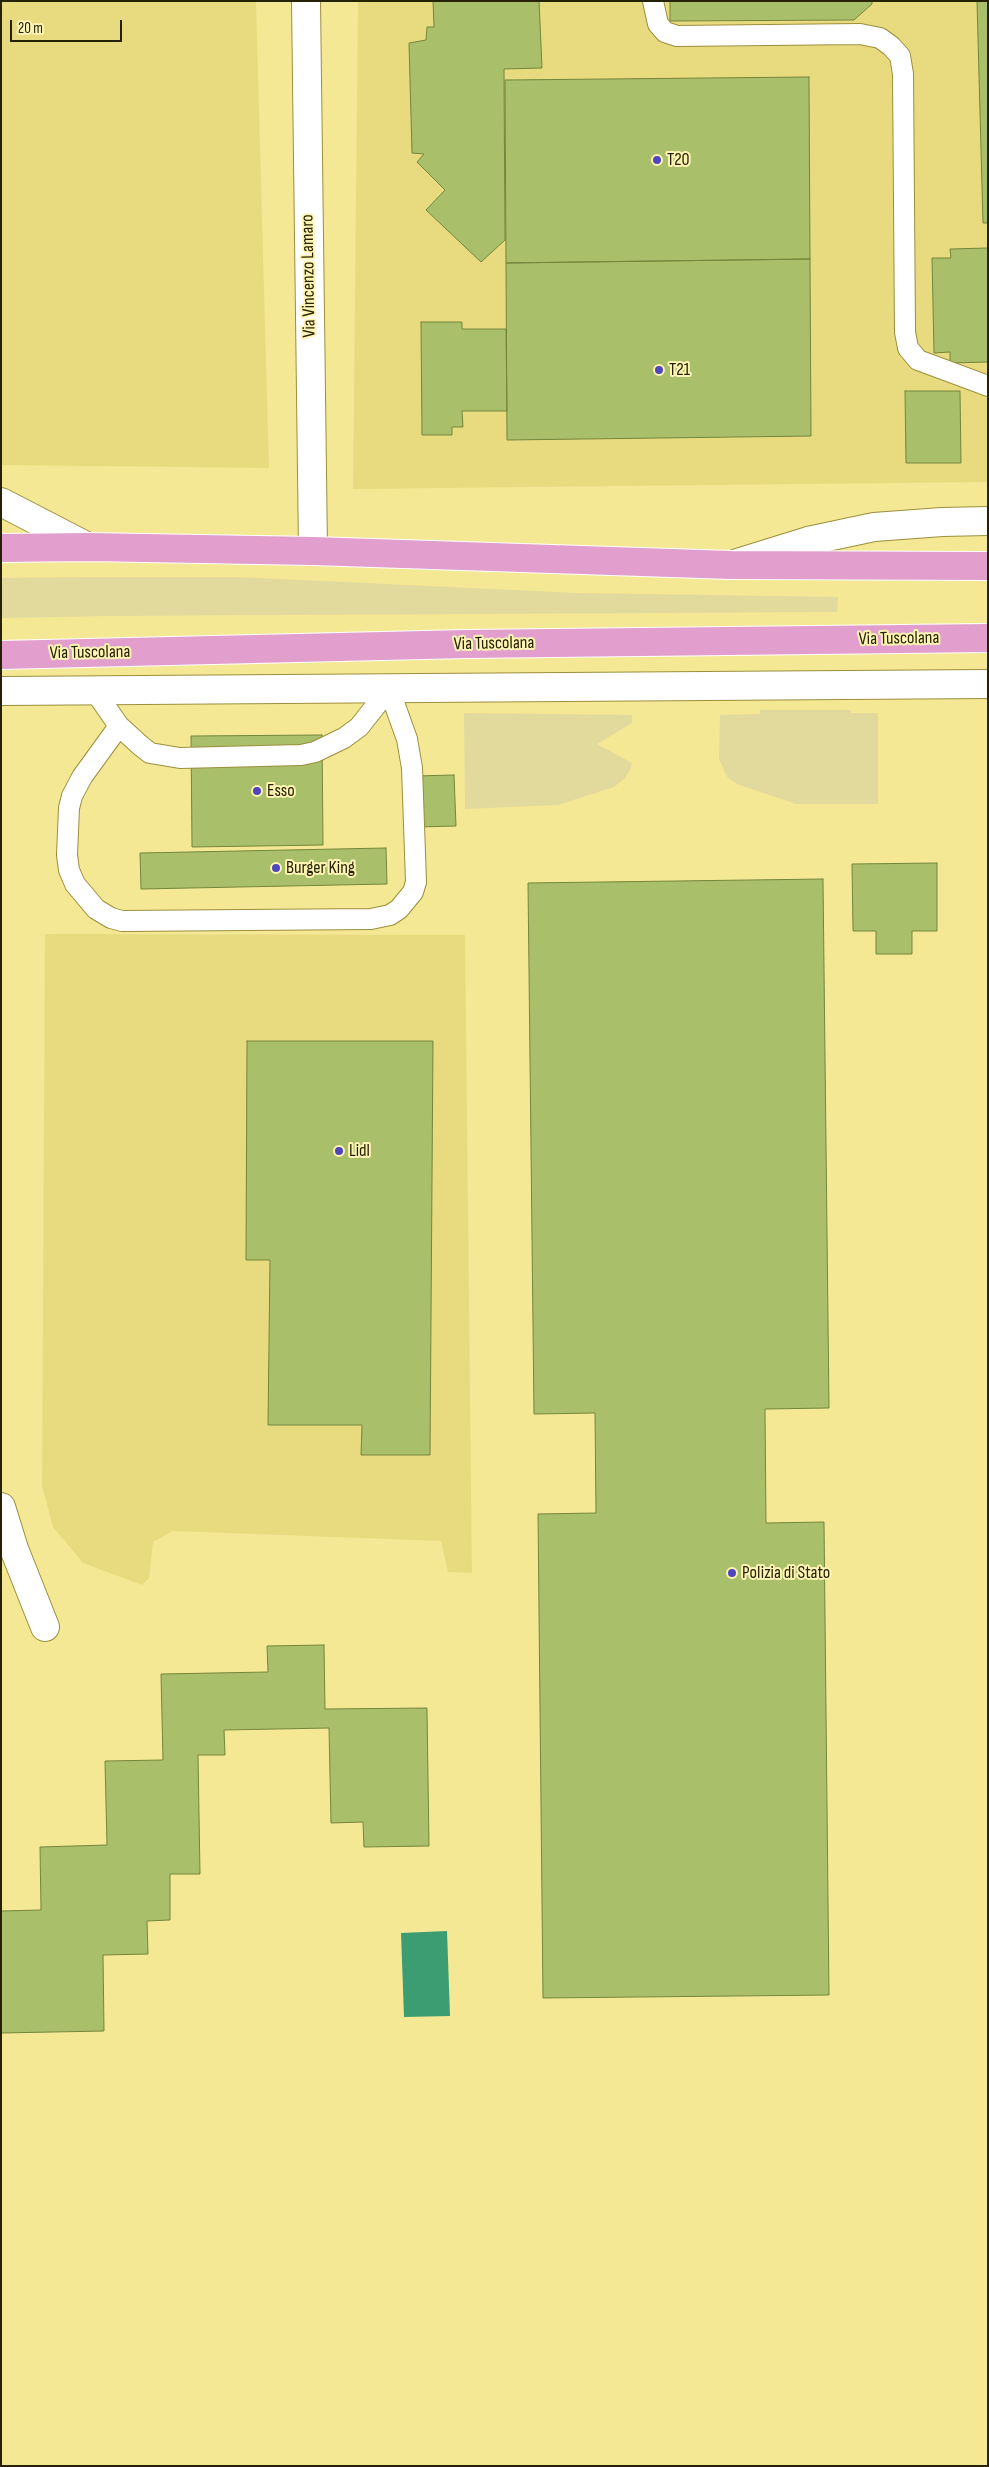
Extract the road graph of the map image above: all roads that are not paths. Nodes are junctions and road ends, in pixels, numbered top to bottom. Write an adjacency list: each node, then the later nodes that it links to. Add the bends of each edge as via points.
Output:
1 (306, 1): 8 (street, Via Vincenzo Lamaro)
2 (653, 1): 3 (lane, via 658,24 665,32 677,36 860,34 880,38 900,56 904,74 905,332 908,348 918,360)
3 (988, 386)
4 (1, 502): 6 (street)
5 (988, 521): 9 (street, via 874,527 808,541)
6 (88, 547): 7 (main road); 8 (main road)
7 (1, 548)
8 (313, 551): 9 (main road)
9 (731, 565): 10 (main road)
10 (988, 566)
11 (988, 638): 12 (main road, Via Tuscolana)
12 (1, 654)
13 (988, 684): 14 (street)
14 (389, 689): 15 (street); 17 (lane, via 359,727 329,747 301,755 166,757 150,752); 17 (lane, via 407,739 412,768 416,882 413,892 400,909 371,919 122,920 111,918 96,908 75,884 70,870 70,808 82,777)
15 (94, 690): 16 (street); 17 (lane)
16 (1, 691)
17 (119, 726)
18 (1, 1506): 19 (street, via 14,1549)
19 (45, 1626)

